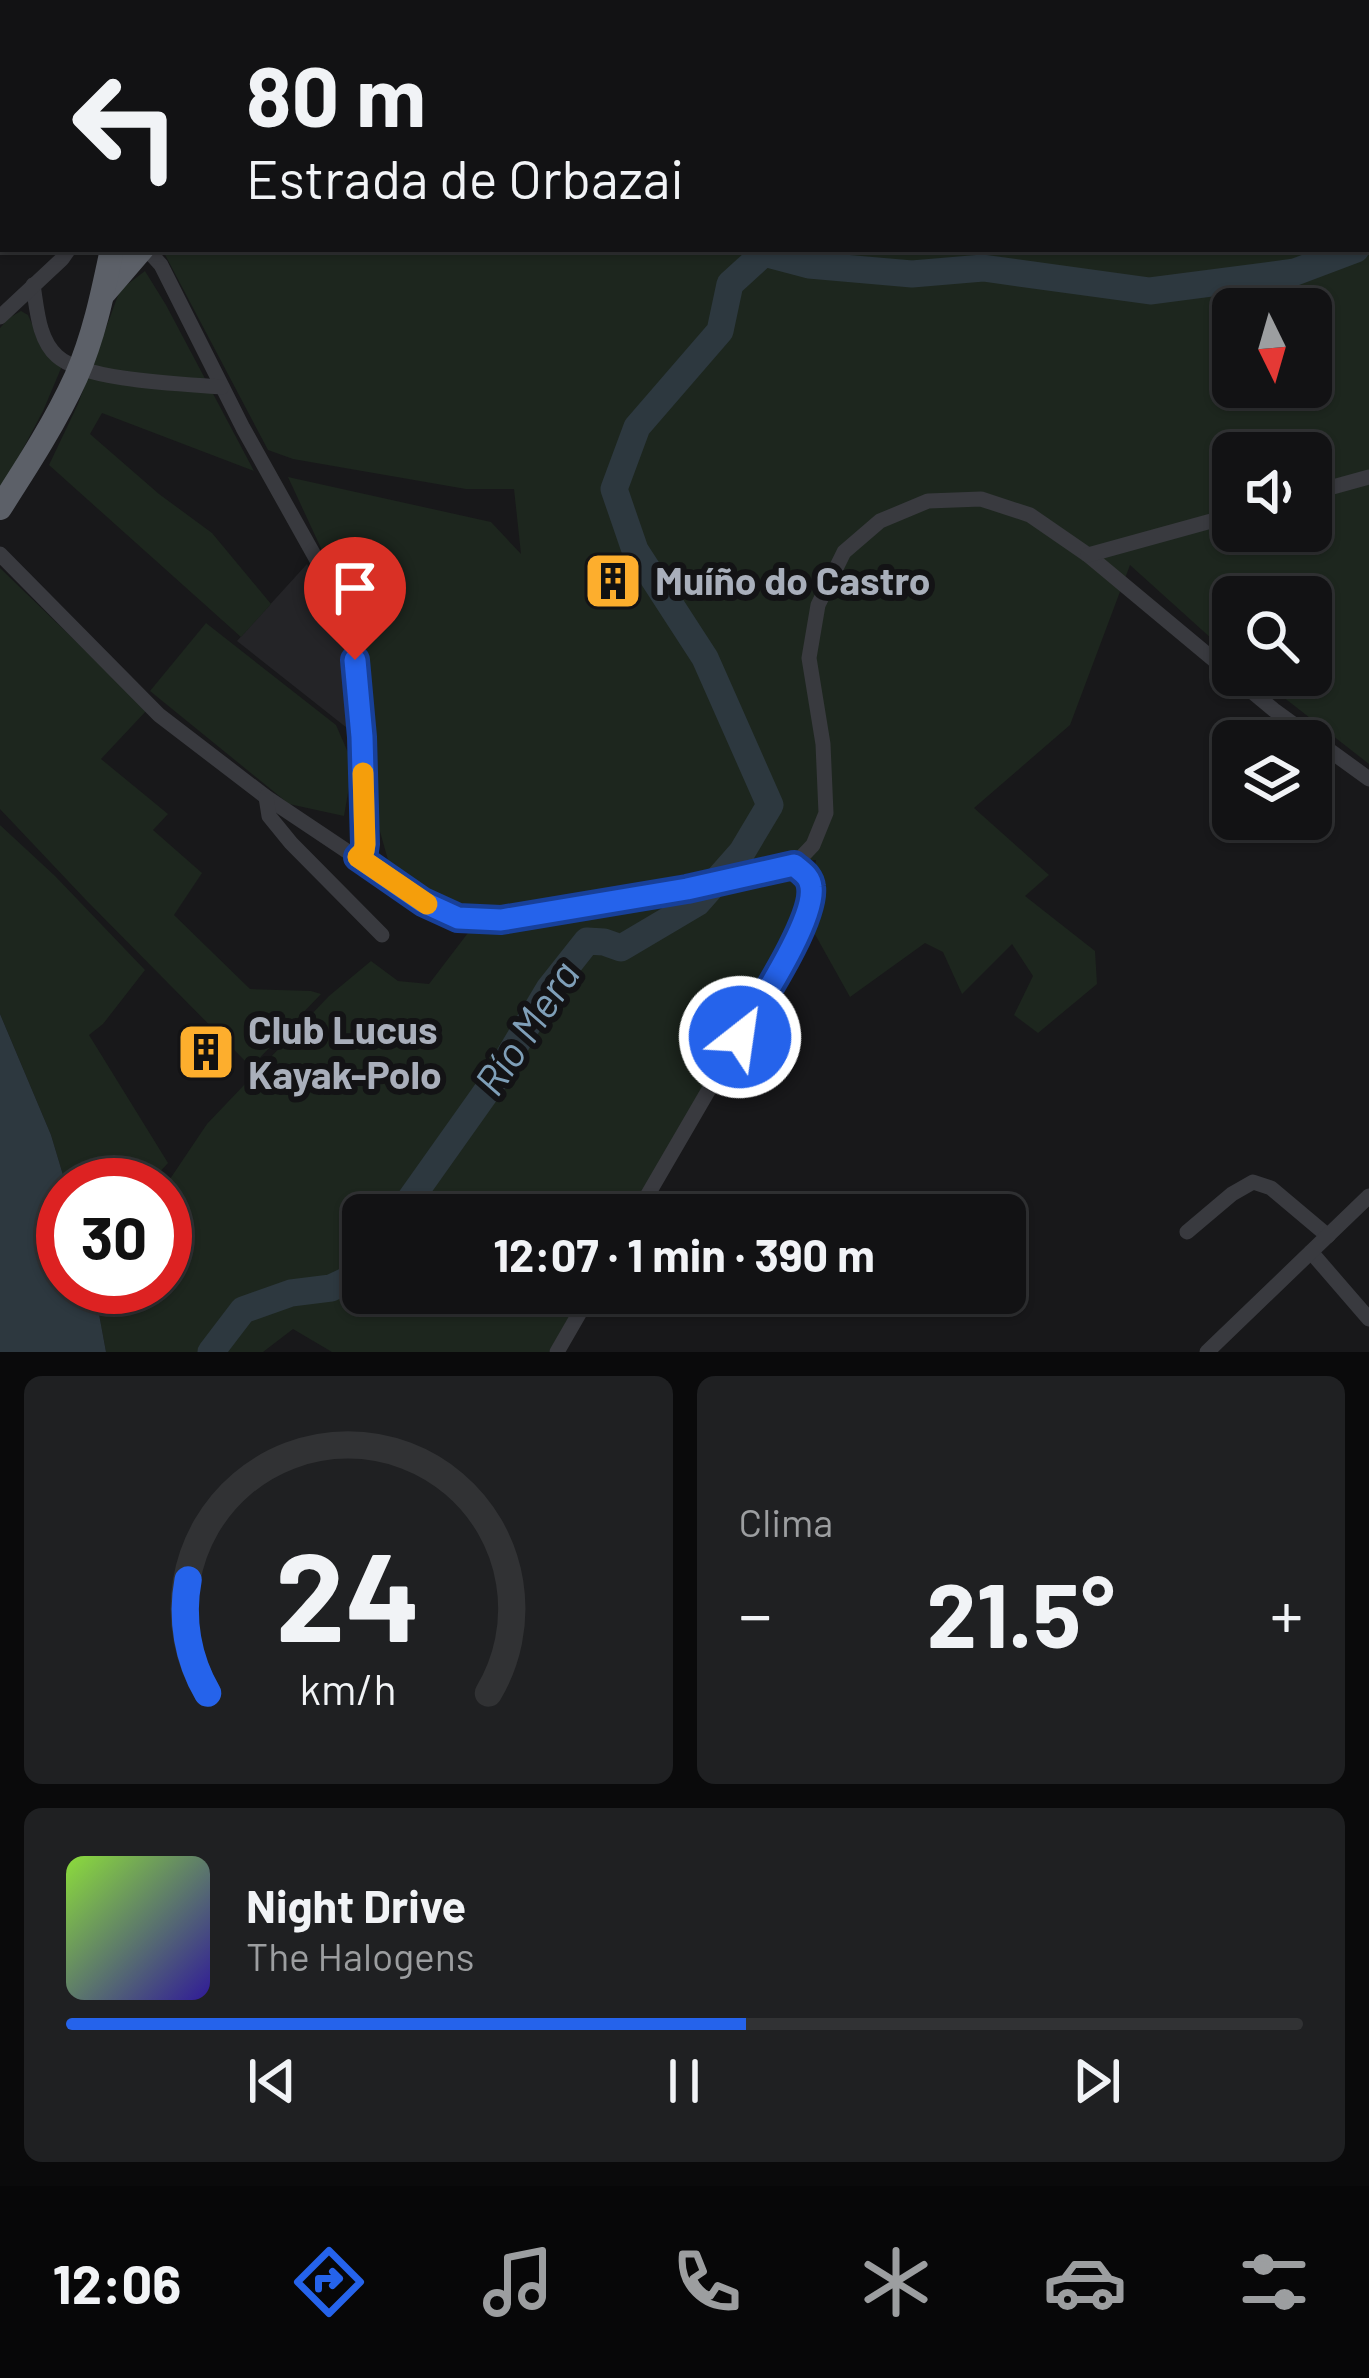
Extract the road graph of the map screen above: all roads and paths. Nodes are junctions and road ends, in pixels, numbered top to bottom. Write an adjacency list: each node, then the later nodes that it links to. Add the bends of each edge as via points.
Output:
1 (67, 252): 5 (street)
2 (111, 252): 6 (highway)
3 (140, 252): 6 (highway)
4 (146, 252): 8 (street, via 161,265)
5 (33, 285): 7 (street); 8 (street, via 41,330 57,357 103,376)
6 (101, 298): 11 (highway, via 76,376)
7 (0, 317)
8 (222, 387): 17 (street, via 351,621 362,737 365,844)
9 (1369, 477): 10 (street)
10 (1332, 487)
11 (0, 508)
12 (1212, 521): 14 (street)
13 (0, 554): 16 (street, via 160,715)
14 (1088, 555): 15 (street); 18 (street, via 1030,514 981,499 928,501 880,520 844,552 818,605 808,658 826,813)
15 (1369, 779)
16 (266, 797): 17 (street); 19 (street, via 291,843)
17 (358, 857): 18 (street, via 458,918 501,920)
18 (794, 865): 20 (street, via 813,892 793,945)
19 (382, 935)
20 (649, 1194)
21 (1369, 1196): 23 (street)
22 (1187, 1232): 23 (street, via 1252,1182 1271,1188)
23 (1328, 1236): 24 (street)
24 (1311, 1252): 26 (street); 28 (street)
25 (578, 1314): 27 (street)
26 (1369, 1319)
27 (556, 1352)
28 (1207, 1352)

